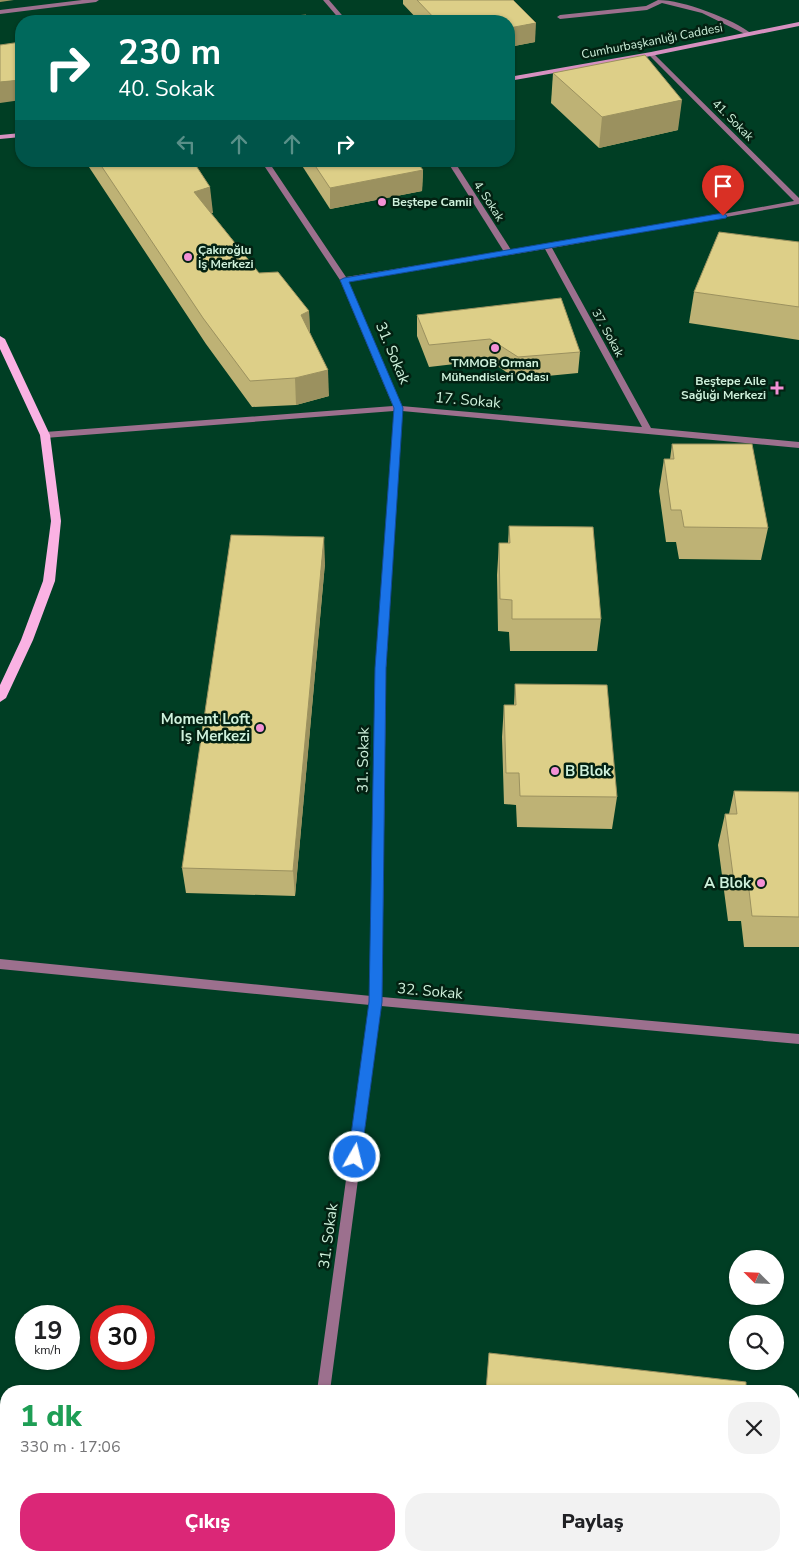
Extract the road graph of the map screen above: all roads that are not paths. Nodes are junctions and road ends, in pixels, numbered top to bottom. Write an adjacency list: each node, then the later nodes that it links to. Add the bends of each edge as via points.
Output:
1 (96, 0): 4 (street)
2 (326, 0): 5 (street)
3 (663, 0): 6 (street, via 647,8); 8 (street, via 704,12)
4 (0, 12)
5 (339, 15)
6 (560, 17)
7 (799, 24): 8 (main road, Cumhurbaşkanlığı Caddesi)
8 (749, 34): 9 (main road, Cumhurbaşkanlığı Caddesi)
9 (651, 54): 10 (main road, Cumhurbaşkanlığı Caddesi); 15 (street, 41. Sokak)
10 (515, 78)
11 (15, 136): 12 (main road)
12 (0, 137)
13 (268, 167): 18 (street, 31. Sokak)
14 (454, 167): 17 (street, 4. Sokak)
15 (799, 202): 16 (street)
16 (548, 247): 17 (street); 21 (street, 37. Sokak)
17 (509, 253): 18 (street)
18 (344, 280): 20 (street, 31. Sokak)
19 (0, 339): 22 (main road)
20 (398, 408): 21 (street, 17. Sokak); 22 (street, 17. Sokak); 26 (street, 31. Sokak, via 381,668)
21 (648, 430): 23 (street, 17. Sokak)
22 (44, 435): 24 (main road, via 56,521 49,581)
23 (799, 445)
24 (0, 698)
25 (0, 964): 26 (street, 32. Sokak)
26 (376, 1002): 27 (street, 32. Sokak); 28 (street, 31. Sokak)
27 (799, 1039)
28 (324, 1385)

